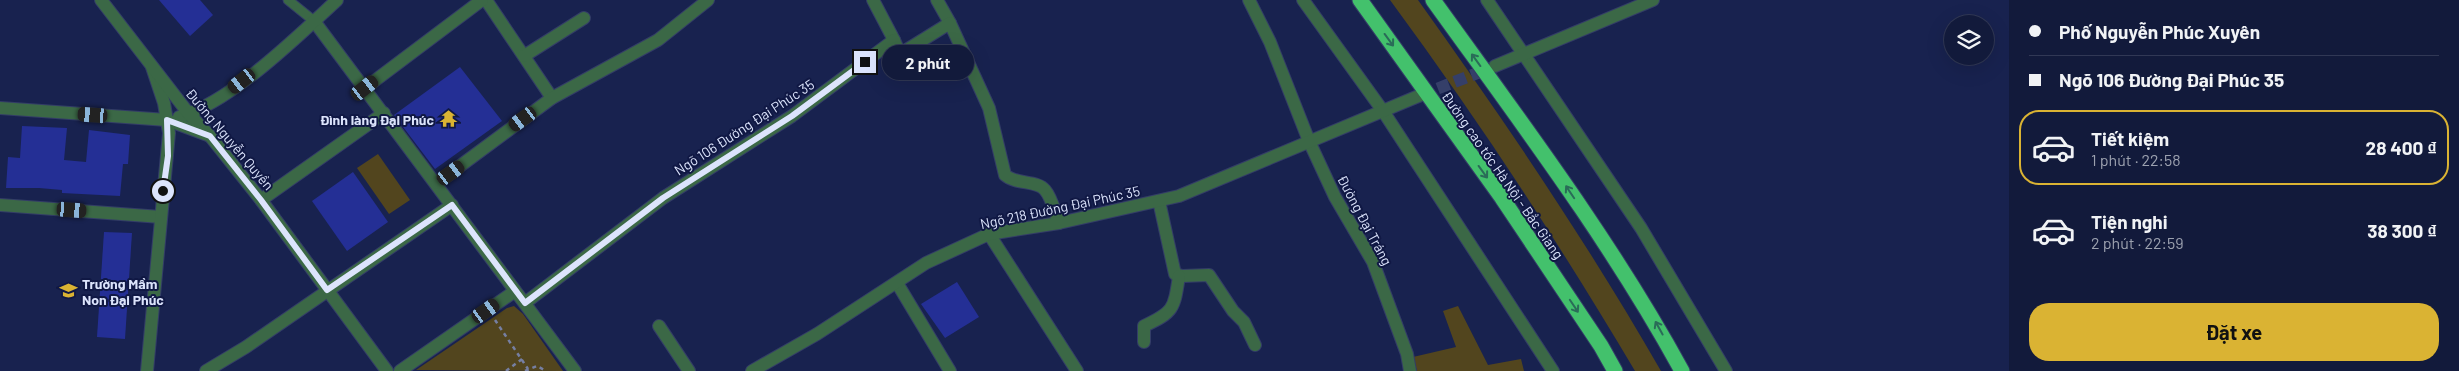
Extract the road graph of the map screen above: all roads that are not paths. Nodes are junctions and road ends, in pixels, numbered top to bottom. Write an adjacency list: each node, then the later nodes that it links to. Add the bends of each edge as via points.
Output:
1 (100, 0): 21 (street, Đường Nguyễn Quyền)
2 (288, 0): 16 (lane)
3 (337, 0): 16 (street)
4 (482, 0): 23 (street)
5 (486, 0): 20 (street)
6 (708, 0): 25 (street, via 658,40)
7 (872, 0): 18 (street)
8 (937, 0): 17 (street)
9 (1249, 0): 32 (street, Đường Đại Tráng, via 1270,42)
10 (1303, 0): 27 (street)
11 (1360, 0): 60 (highway, Đường cao tốc Hà Nội - Bắc Giang, one-way to 60, via 1502,198)
12 (1433, 0): 61 (highway, one-way to 12, via 1651,314 1587,218)
13 (1487, 0): 19 (street)
14 (1653, 0): 19 (street)
15 (584, 18): 20 (street)
16 (314, 20): 23 (street); 29 (street, via 283,49 215,102)
17 (950, 23): 18 (street, via 900,54); 39 (street, via 989,108 1004,176 1045,189)
18 (894, 40): 45 (street, Ngõ 106 Đường Đại Phúc 35, via 792,116 663,198)
19 (1525, 53): 22 (street); 62 (street, via 1641,228)
20 (524, 56): 25 (street)
21 (152, 66): 29 (street, Đường Nguyễn Quyền); 30 (street)
22 (1495, 66)
23 (365, 88): 28 (street)
24 (1422, 95): 27 (street, Ngõ 218 Đường Đại Phúc 35)
25 (552, 98): 33 (street)
26 (0, 108): 30 (street)
27 (1383, 111): 32 (street, Ngõ 218 Đường Đại Phúc 35); 59 (street)
28 (384, 113): 33 (street); 34 (street)
29 (189, 114): 30 (street); 31 (street, Đường Nguyễn Quyền)
30 (167, 120): 31 (street); 38 (street, via 168,156)
31 (210, 136): 34 (street, Đường Nguyễn Quyền)
32 (1309, 141): 35 (street, Ngõ 218 Đường Đại Phúc 35, via 1179,196); 58 (street, Đường Đại Tráng, via 1335,197 1373,262 1407,354)
33 (436, 184): 37 (street)
34 (261, 200): 43 (street, Đường Nguyễn Quyền)
35 (1159, 201): 39 (street, Ngõ 218 Đường Đại Phúc 35); 41 (street, via 1173,271)
36 (0, 205): 38 (street)
37 (452, 205): 43 (street); 44 (street)
38 (161, 217): 49 (street)
39 (1059, 223): 40 (street, Ngõ 218 Đường Đại Phúc 35)
40 (989, 234): 42 (street, Ngõ 218 Đường Đại Phúc 35, via 926,263); 57 (street)
41 (1178, 276): 47 (street, via 1176,299 1169,314 1144,326); 48 (street, via 1209,275 1244,322)
42 (897, 283): 55 (street, Ngõ 218 Đường Đại Phúc 35); 56 (street)
43 (327, 290): 50 (street); 51 (street, Đường Nguyễn Quyền)
44 (515, 291): 45 (street); 52 (street)
45 (525, 303): 53 (street)
46 (660, 326): 54 (street)
47 (1144, 342)
48 (1255, 345)
49 (147, 371)
50 (206, 371)
51 (387, 371)
52 (400, 371)
53 (575, 371)
54 (689, 371)
55 (752, 371)
56 (950, 371)
57 (1077, 371)
58 (1410, 371)
59 (1553, 371)
60 (1615, 371)
61 (1682, 371)
62 (1726, 371)

